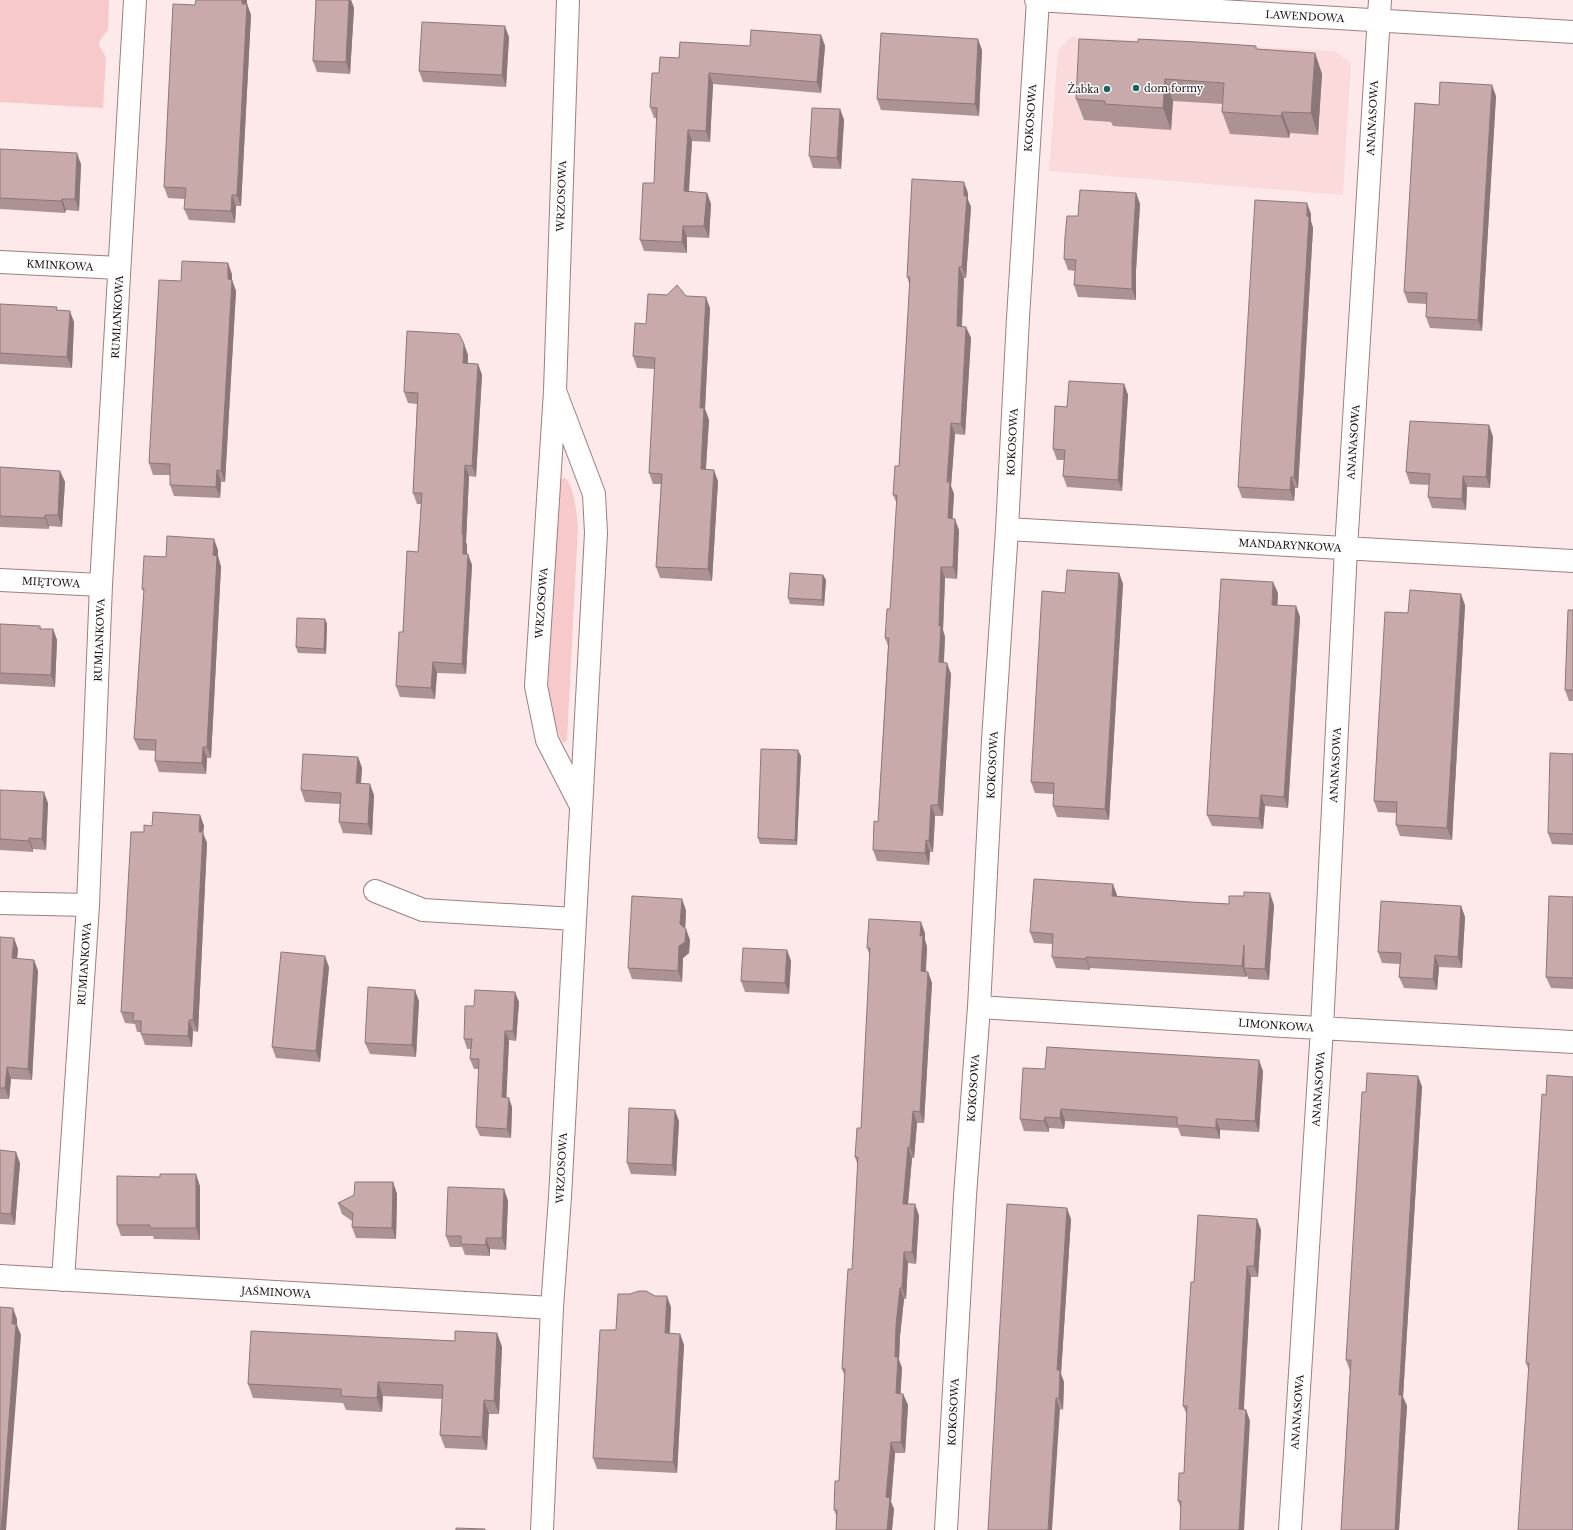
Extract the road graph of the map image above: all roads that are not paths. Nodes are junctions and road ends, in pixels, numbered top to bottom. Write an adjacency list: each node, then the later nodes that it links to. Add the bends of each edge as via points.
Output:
1 (135, 0): 7 (street, RUMIANKOWA)
2 (568, 0): 8 (street, WRZOSOWA)
3 (1037, 0): 4 (street, LAWENDOWA); 9 (street, KOKOSOWA)
4 (1379, 10): 5 (street, LAWENDOWA); 10 (street, ANANASOWA)
5 (1573, 32)
6 (0, 262): 7 (street, KMINKOWA)
7 (120, 268): 13 (street, RUMIANKOWA)
8 (554, 391): 14 (street, WRZOSOWA, via 594,494 596,533); 14 (street, WRZOSOWA, via 536,686 547,740)
9 (1007, 529): 10 (street, MANDARYNKOWA); 19 (street, KOKOSOWA)
10 (1346, 549): 11 (street, MANDARYNKOWA); 20 (street, ANANASOWA)
11 (1573, 562)
12 (0, 580): 13 (street, MIĘTOWA)
13 (101, 585): 17 (street, RUMIANKOWA)
14 (580, 805): 18 (street, WRZOSOWA)
15 (375, 891): 18 (street, via 422,910)
16 (0, 903): 17 (street)
17 (88, 905): 23 (street, RUMIANKOWA)
18 (575, 919): 24 (street, WRZOSOWA)
19 (979, 1007): 20 (street, LIMONKOWA); 26 (street, KOKOSOWA, via 965,1196)
20 (1322, 1028): 21 (street, LIMONKOWA); 27 (street, ANANASOWA)
21 (1573, 1042)
22 (0, 1276): 23 (street, JAŚMINOWA)
23 (63, 1280): 24 (street, JAŚMINOWA)
24 (552, 1308): 25 (street, WRZOSOWA)
25 (542, 1530)
26 (946, 1530)
27 (1290, 1530)

